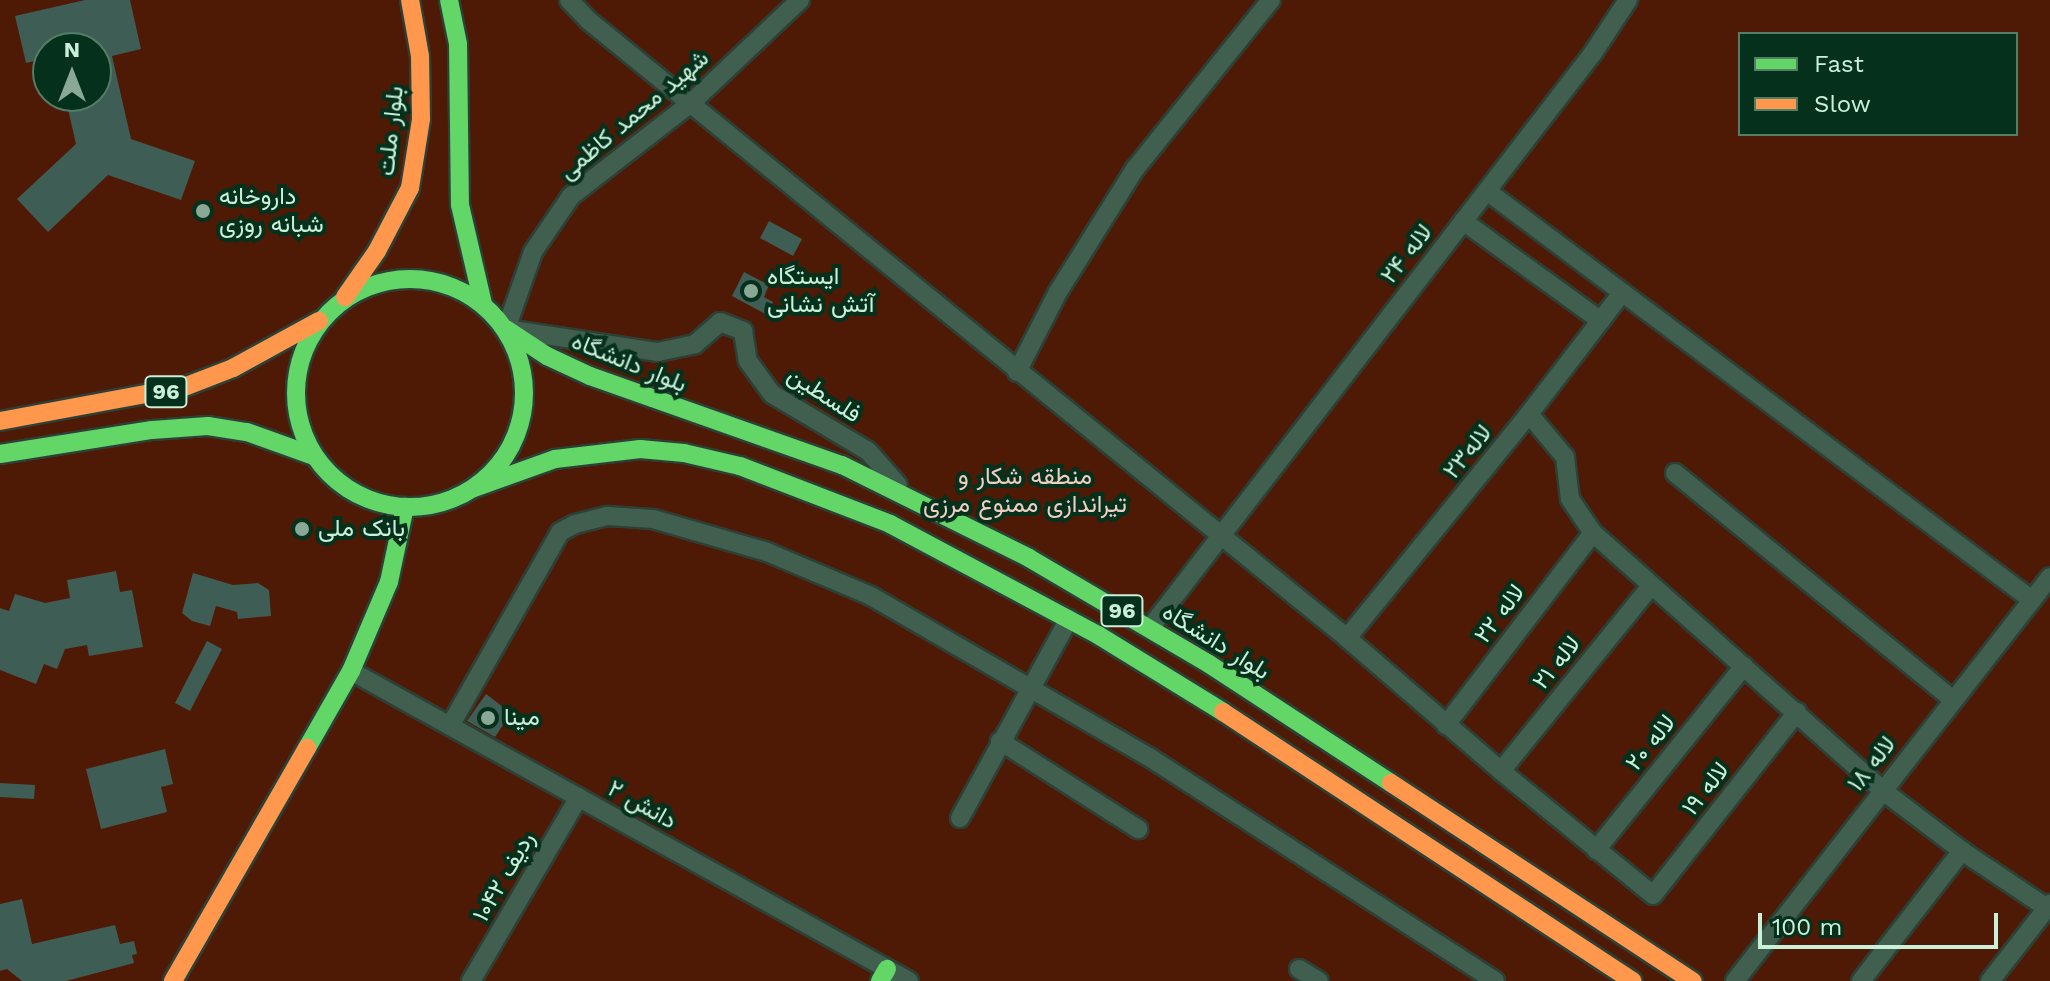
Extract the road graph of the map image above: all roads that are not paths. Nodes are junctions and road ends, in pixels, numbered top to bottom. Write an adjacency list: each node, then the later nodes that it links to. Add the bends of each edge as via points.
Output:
1 (449, 0): 12 (main road, via 458,44 460,205)
2 (569, 0): 7 (street)
3 (800, 0): 7 (street, شهید محمد کاظمی)
4 (1271, 0): 16 (street, via 1135,169 1058,292)
5 (1628, 0): 8 (street, لاله ۲۴)
6 (414, 1): 11 (main road, بلوار ملت, via 421,119 410,188)
7 (691, 103): 15 (street, شهید محمد کاظمی, via 571,196 533,252); 16 (street)
8 (1487, 191): 9 (street, لاله ۲۴); 10 (street)
9 (1463, 221): 14 (street); 26 (street, لاله ۲۴)
10 (1622, 293): 14 (street, لاله۲۳); 29 (street)
11 (345, 297): 12 (main road, 96, via 378,282 414,278 450,285); 13 (main road, 96)
12 (483, 304): 15 (main road, 96)
13 (319, 321): 18 (main road, 96, via 233,368 184,387); 20 (main road, 96, via 301,353 294,388 298,424)
14 (1601, 321): 17 (street, لاله۲۳)
15 (506, 329): 22 (main road, 96, via 520,362 525,397 518,432 500,464); 23 (main road, بلوار دانشگاه / 96, via 590,376 842,465); 23 (street, فلسطین, via 658,352 695,344 720,322 743,331 748,361 772,394 868,451)
16 (1017, 372): 26 (street)
17 (1529, 414): 25 (street, via 1565,457 1570,499); 32 (street, لاله۲۳)
18 (0, 421)
19 (0, 454): 20 (main road, 96, via 208,426 247,432)
20 (314, 456): 24 (main road, 96, via 349,489 370,500)
21 (1675, 473): 36 (street)
22 (474, 488): 24 (main road, 96, via 441,503); 30 (main road, 96, via 520,469 577,455 640,449 684,453 740,466 878,519)
23 (905, 494): 31 (main road, بلوار دانشگاه / 96)
24 (405, 507): 34 (main road, via 389,582)
25 (1593, 533): 28 (street); 38 (street, لاله ۲۲)
26 (1219, 534): 31 (street, لاله ۲۴); 32 (street)
27 (2050, 577): 29 (street, لاله ۱۸)
28 (1651, 586): 33 (street); 41 (street, لاله ۲۱)
29 (2032, 600): 36 (street, لاله ۱۸)
30 (1069, 619): 35 (street); 56 (main road, 96, via 1197,695)
31 (1150, 628): 57 (main road, بلوار دانشگاه / 96)
32 (1347, 638): 38 (street)
33 (1744, 666): 37 (street); 46 (street, لاله ۲۰)
34 (351, 671): 39 (street, دانش ۲); 51 (main road)
35 (1029, 688): 39 (street, via 871,596 767,552 653,519 608,516 560,532); 40 (street); 55 (street, via 1149,757)
36 (1952, 699): 42 (street, لاله ۱۸)
37 (1797, 712): 42 (street); 46 (street, لاله ۱۹, via 1653,895)
38 (1446, 725): 41 (street)
39 (450, 726): 43 (street, دانش ۲)
40 (1000, 741): 44 (street); 45 (street)
41 (1501, 771): 46 (street)
42 (1882, 790): 47 (street); 58 (street, لاله ۱۸)
43 (579, 797): 50 (street, دانش ۲); 52 (street, ردیف ۱۰۴۲)
44 (960, 818)
45 (1138, 829)
46 (1596, 850)
47 (1962, 851): 48 (street); 59 (street)
48 (2049, 907): 60 (street)
49 (1299, 969): 54 (street)
50 (884, 975): 53 (street, دانش ۲)
51 (173, 981)
52 (471, 981)
53 (909, 981)
54 (1319, 981)
55 (1495, 981)
56 (1633, 981)
57 (1693, 981)
58 (1735, 981)
59 (1861, 981)
60 (1990, 981)

